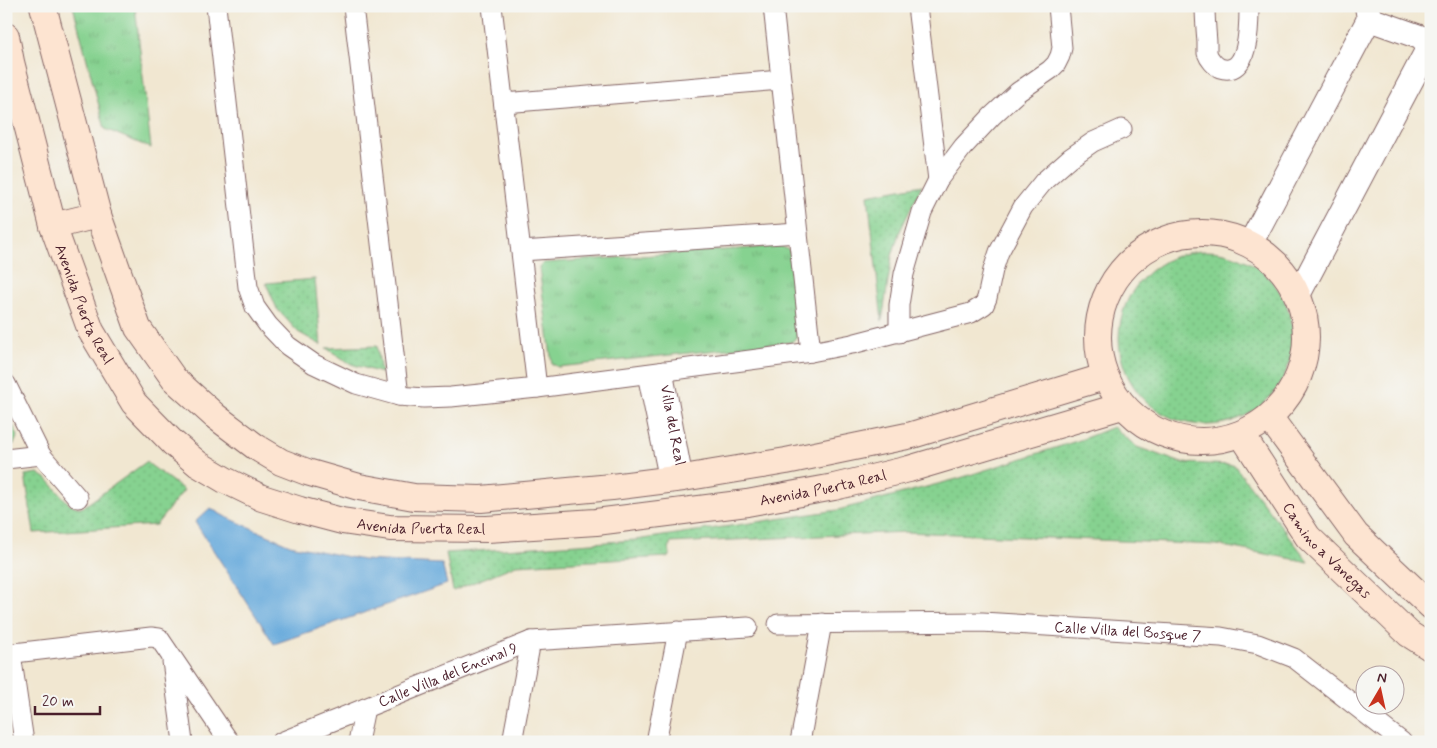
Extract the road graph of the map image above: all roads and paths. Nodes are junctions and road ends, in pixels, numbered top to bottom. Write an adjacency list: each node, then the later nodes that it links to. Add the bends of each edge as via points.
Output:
1 (43, 6): 17 (main road, Avenida Puerta Real)
2 (216, 6): 29 (street, via 248,287 255,307 288,346 314,364 356,384)
3 (353, 6): 29 (street)
4 (492, 6): 14 (street)
5 (773, 6): 13 (street)
6 (918, 6): 16 (street)
7 (1058, 6): 16 (street, via 1062,48 1056,64 992,116)
8 (1205, 6): 9 (street, via 1208,54 1217,66 1227,69 1243,57)
9 (1249, 6)
10 (1368, 12): 12 (street); 20 (street)
11 (6, 36): 18 (main road, Avenida Puerta Real)
12 (1428, 53): 22 (street)
13 (781, 80): 14 (street); 19 (street)
14 (504, 103): 21 (street)
15 (1122, 129): 23 (street, via 1093,142 1070,158 1044,181 1023,207 1000,252 984,305 971,313)
16 (938, 180): 23 (street, via 922,212 904,274)
17 (98, 215): 18 (main road); 35 (main road, Avenida Puerta Real, via 138,328 174,378 214,416 281,462 359,488 414,497 481,499)
18 (53, 226): 30 (main road, Avenida Puerta Real, via 90,331 134,403 173,443 198,464 262,498 342,521 390,528 486,530 596,522 746,503 909,469)
19 (798, 233): 21 (street); 24 (street)
20 (1250, 244): 22 (main road, via 1278,266); 26 (main road, via 1215,233 1178,235 1145,249 1118,273 1101,306 1098,324 1096,342)
21 (521, 251): 28 (street)
22 (1298, 295): 31 (main road, via 1307,328 1304,361 1292,392)
23 (899, 333): 24 (street)
24 (811, 352): 25 (street)
25 (655, 373): 28 (street); 35 (street, Villa del Real)
26 (1104, 377): 30 (main road); 35 (main road, Avenida Puerta Real, via 912,435)
27 (6, 384): 33 (street)
28 (537, 388): 29 (street, via 451,397)
29 (399, 396)
30 (1122, 406): 32 (main road, via 1147,427 1177,440 1210,442)
31 (1270, 418): 32 (main road); 37 (main road, Camino a Vanegas, via 1356,535)
32 (1242, 435): 43 (main road, Camino a Vanegas, via 1308,538 1409,634)
33 (41, 454): 34 (street); 36 (street)
34 (6, 459)
35 (676, 479)
36 (78, 498)
37 (1431, 606)
38 (778, 624): 39 (street, Calle Villa del Bosque 7)
39 (822, 624): 54 (street); 55 (street, Calle Villa del Bosque 7, via 982,622 1221,637 1258,644 1294,658)
40 (748, 627): 41 (street, Calle Villa del Encinal 9)
41 (678, 631): 42 (street, Calle Villa del Encinal 9); 53 (street)
42 (531, 641): 46 (street, Calle Villa del Encinal 9); 52 (street, Calle Villa del Encinal 9)
43 (1431, 648)
44 (9, 654): 45 (street, via 150,637 159,638); 47 (street)
45 (171, 657): 48 (street); 49 (street)
46 (365, 708): 50 (street, Calle Villa del Encinal 9); 51 (street, Calle Villa del Encinal 9)
47 (24, 742)
48 (183, 742)
49 (230, 742)
50 (281, 742)
51 (358, 742)
52 (512, 742)
53 (656, 742)
54 (800, 742)
55 (1402, 742)

